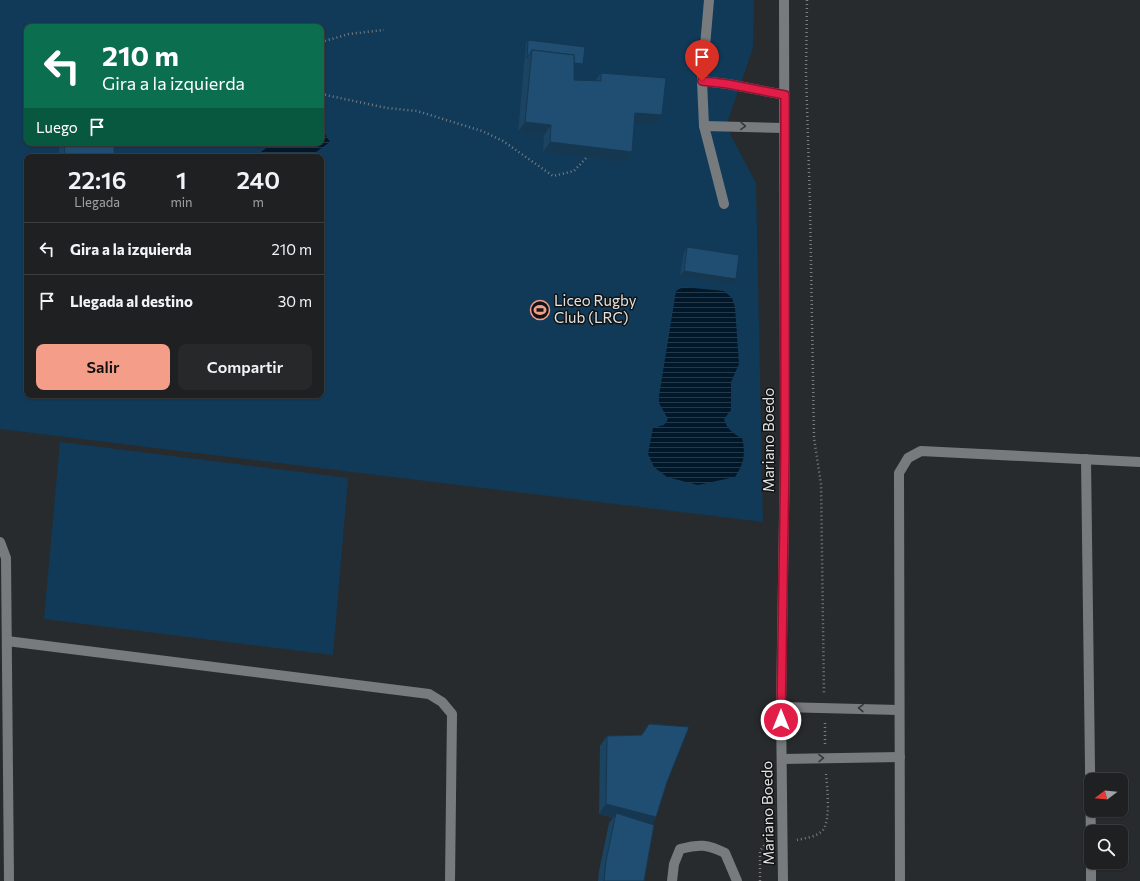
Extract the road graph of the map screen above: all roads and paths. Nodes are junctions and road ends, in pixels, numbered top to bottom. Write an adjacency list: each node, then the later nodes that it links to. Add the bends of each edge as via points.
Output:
1 (709, 0): 6 (street)
2 (784, 0): 8 (street, Mariano Boedo)
3 (807, 0): 18 (path, via 806,73 814,430 821,484)
4 (384, 30): 5 (path, via 350,34)
5 (324, 41)
6 (702, 81): 8 (street); 9 (street)
7 (324, 95): 11 (path, via 387,108 417,111 482,131 503,141 553,176 574,171)
8 (785, 95): 10 (street, Mariano Boedo)
9 (704, 126): 10 (street, one-way to 10); 12 (street)
10 (785, 128): 17 (street, Mariano Boedo, via 785,452)
11 (587, 157)
12 (724, 204)
13 (1086, 459): 14 (street); 19 (street, via 921,451 908,458 899,473); 23 (street)
14 (1140, 462)
15 (0, 542): 16 (street, via 6,558)
16 (7, 641): 26 (street); 27 (street, via 429,694 442,702 452,714)
17 (781, 707): 18 (street); 22 (street, Mariano Boedo)
18 (824, 708): 19 (street, one-way to 18); 21 (path)
19 (900, 710): 20 (street)
20 (900, 757): 21 (street); 32 (street)
21 (826, 758): 22 (street, one-way to 21); 24 (path, via 828,816 823,830 814,836)
22 (782, 759): 24 (street, Mariano Boedo)
23 (1091, 825)
24 (783, 844): 30 (path, via 765,844 760,851); 31 (street, Mariano Boedo)
25 (1091, 869): 33 (street)
26 (9, 881)
27 (450, 881)
28 (672, 881): 29 (street, via 674,864 680,849 700,844 725,853)
29 (737, 881)
30 (760, 881)
31 (783, 881)
32 (900, 881)
33 (1091, 881)

